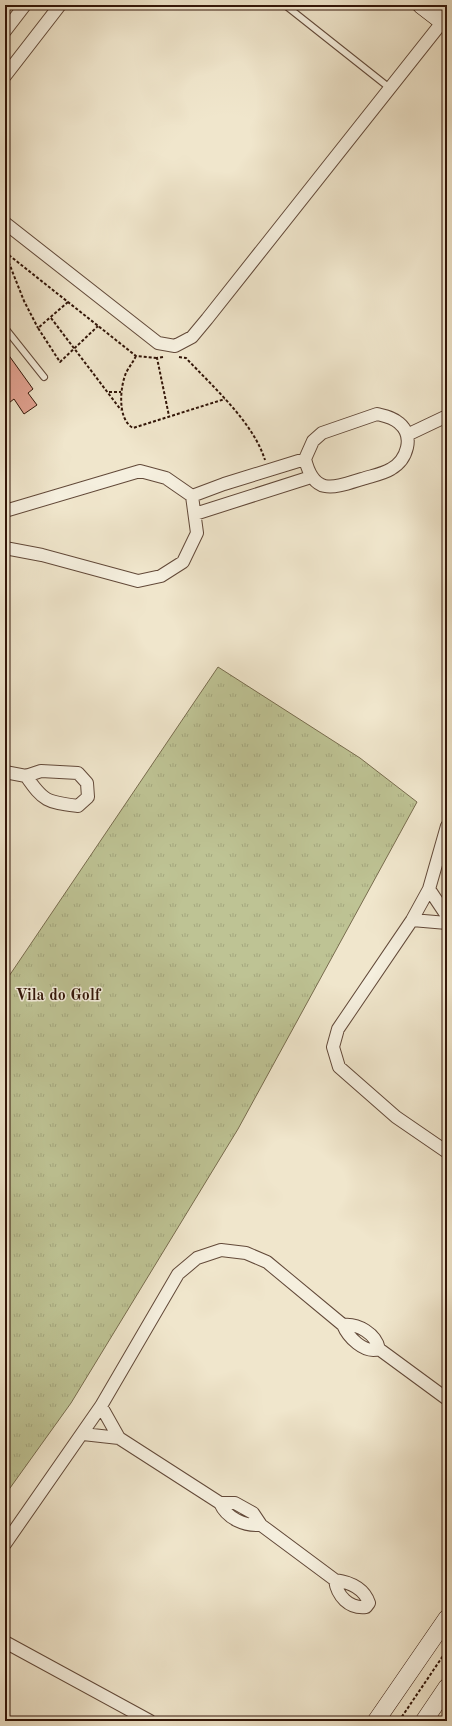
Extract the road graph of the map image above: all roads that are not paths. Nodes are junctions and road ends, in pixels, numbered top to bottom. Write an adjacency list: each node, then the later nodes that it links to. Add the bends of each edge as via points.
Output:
1 (25, 5): 6 (street)
2 (60, 5): 7 (street)
3 (285, 5): 8 (lane)
4 (421, 5): 5 (main road)
5 (446, 21): 8 (street)
6 (5, 31)
7 (5, 76)
8 (391, 89): 9 (street, via 192,337 175,346 158,343)
9 (5, 223)
10 (5, 328): 11 (lane)
11 (44, 376)
12 (447, 416): 13 (street)
13 (407, 435): 14 (street, via 401,424 389,416 377,414 322,433 313,441); 15 (street, via 409,447 402,460 391,469 336,487 326,486)
14 (305, 459): 15 (street); 16 (street)
15 (312, 477): 18 (street)
16 (192, 496): 17 (street, via 166,478 140,471); 18 (street)
17 (5, 511)
18 (195, 514): 19 (street, via 197,533 183,562 161,576 138,581 42,555)
19 (5, 548)
20 (5, 772): 21 (street)
21 (26, 776): 21 (street, via 40,795 56,803 78,806 88,797 87,782 78,772 41,771)
22 (447, 826): 23 (street)
23 (429, 889): 24 (street); 25 (street)
24 (447, 916)
25 (412, 920): 26 (street); 27 (street, via 338,1029 333,1047 339,1067 396,1117)
26 (447, 923)
27 (447, 1152)
28 (447, 1399): 29 (street, via 379,1349 375,1338 358,1326 343,1325 267,1262 246,1253 221,1250 197,1258 178,1274)
29 (101, 1406): 30 (street); 31 (street)
30 (83, 1434): 31 (street); 32 (street)
31 (119, 1438): 33 (street, via 220,1503 235,1503 252,1513 261,1525)
32 (5, 1544)
33 (335, 1580)
34 (447, 1618): 38 (main road)
35 (5, 1642): 37 (street)
36 (447, 1687): 39 (main road)
37 (150, 1721)
38 (376, 1721)
39 (424, 1721)

